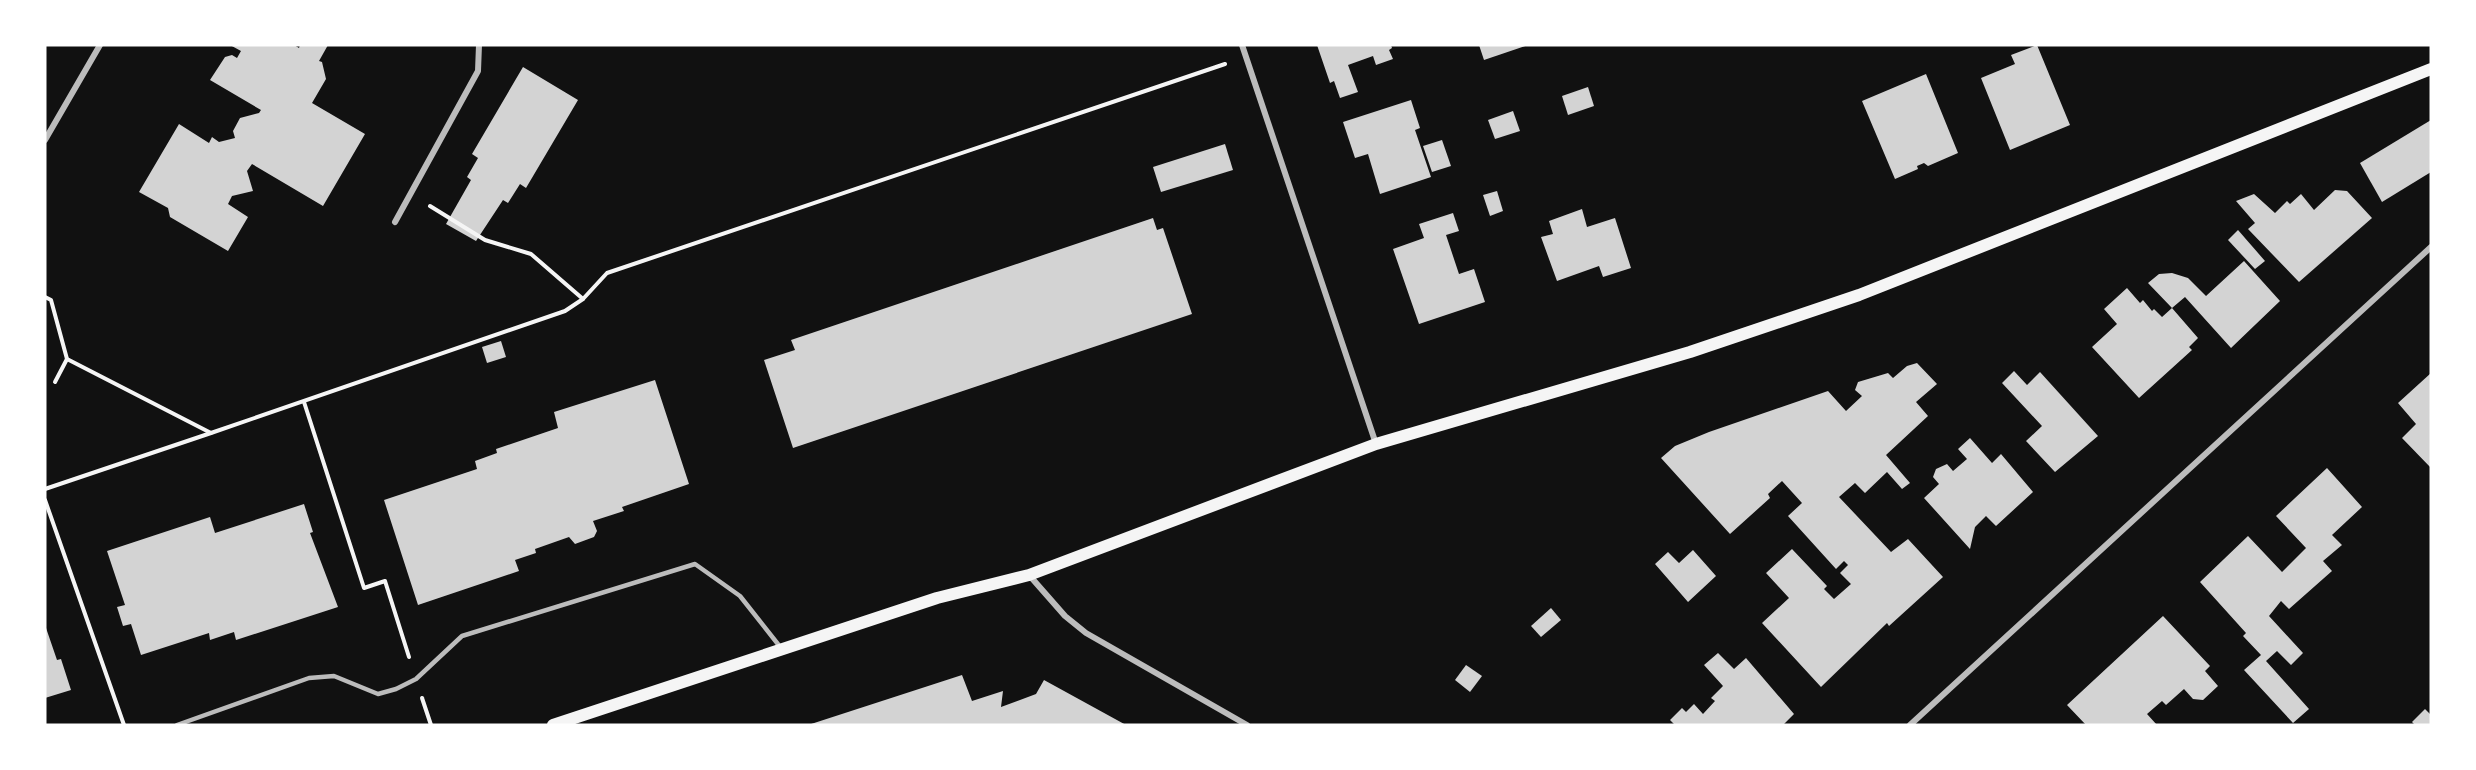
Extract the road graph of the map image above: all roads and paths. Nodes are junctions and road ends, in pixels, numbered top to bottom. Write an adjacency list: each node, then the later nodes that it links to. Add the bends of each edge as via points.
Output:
1 (100, 45): 6 (street)
2 (478, 45): 7 (street, via 478,71)
3 (1242, 45): 4 (street)
4 (1246, 57): 11 (path, via 607,273); 16 (street)
5 (2431, 69): 16 (main road, via 1859,295 1690,352)
6 (45, 140)
7 (411, 194): 8 (street); 11 (path, via 485,240 531,254)
8 (395, 222)
9 (2431, 247): 27 (street)
10 (45, 297): 12 (path, via 51,300)
11 (583, 299): 14 (path, via 565,311)
12 (67, 359): 13 (path); 15 (path)
13 (56, 382)
14 (304, 402): 15 (path); 21 (path, via 364,588 385,581)
15 (211, 433): 17 (path)
16 (1376, 444): 19 (main road)
17 (45, 489)
18 (45, 500): 22 (path)
19 (1029, 575): 20 (main road, via 937,598); 26 (street, via 1065,616 1086,633)
20 (783, 650): 21 (lane, via 740,596 695,564 462,636); 25 (main road)
21 (416, 679): 23 (lane, via 378,694 334,676 309,678); 24 (path)
22 (124, 725)
23 (177, 725)
24 (431, 725)
25 (553, 725)
26 (1247, 725)
27 (1910, 725)

